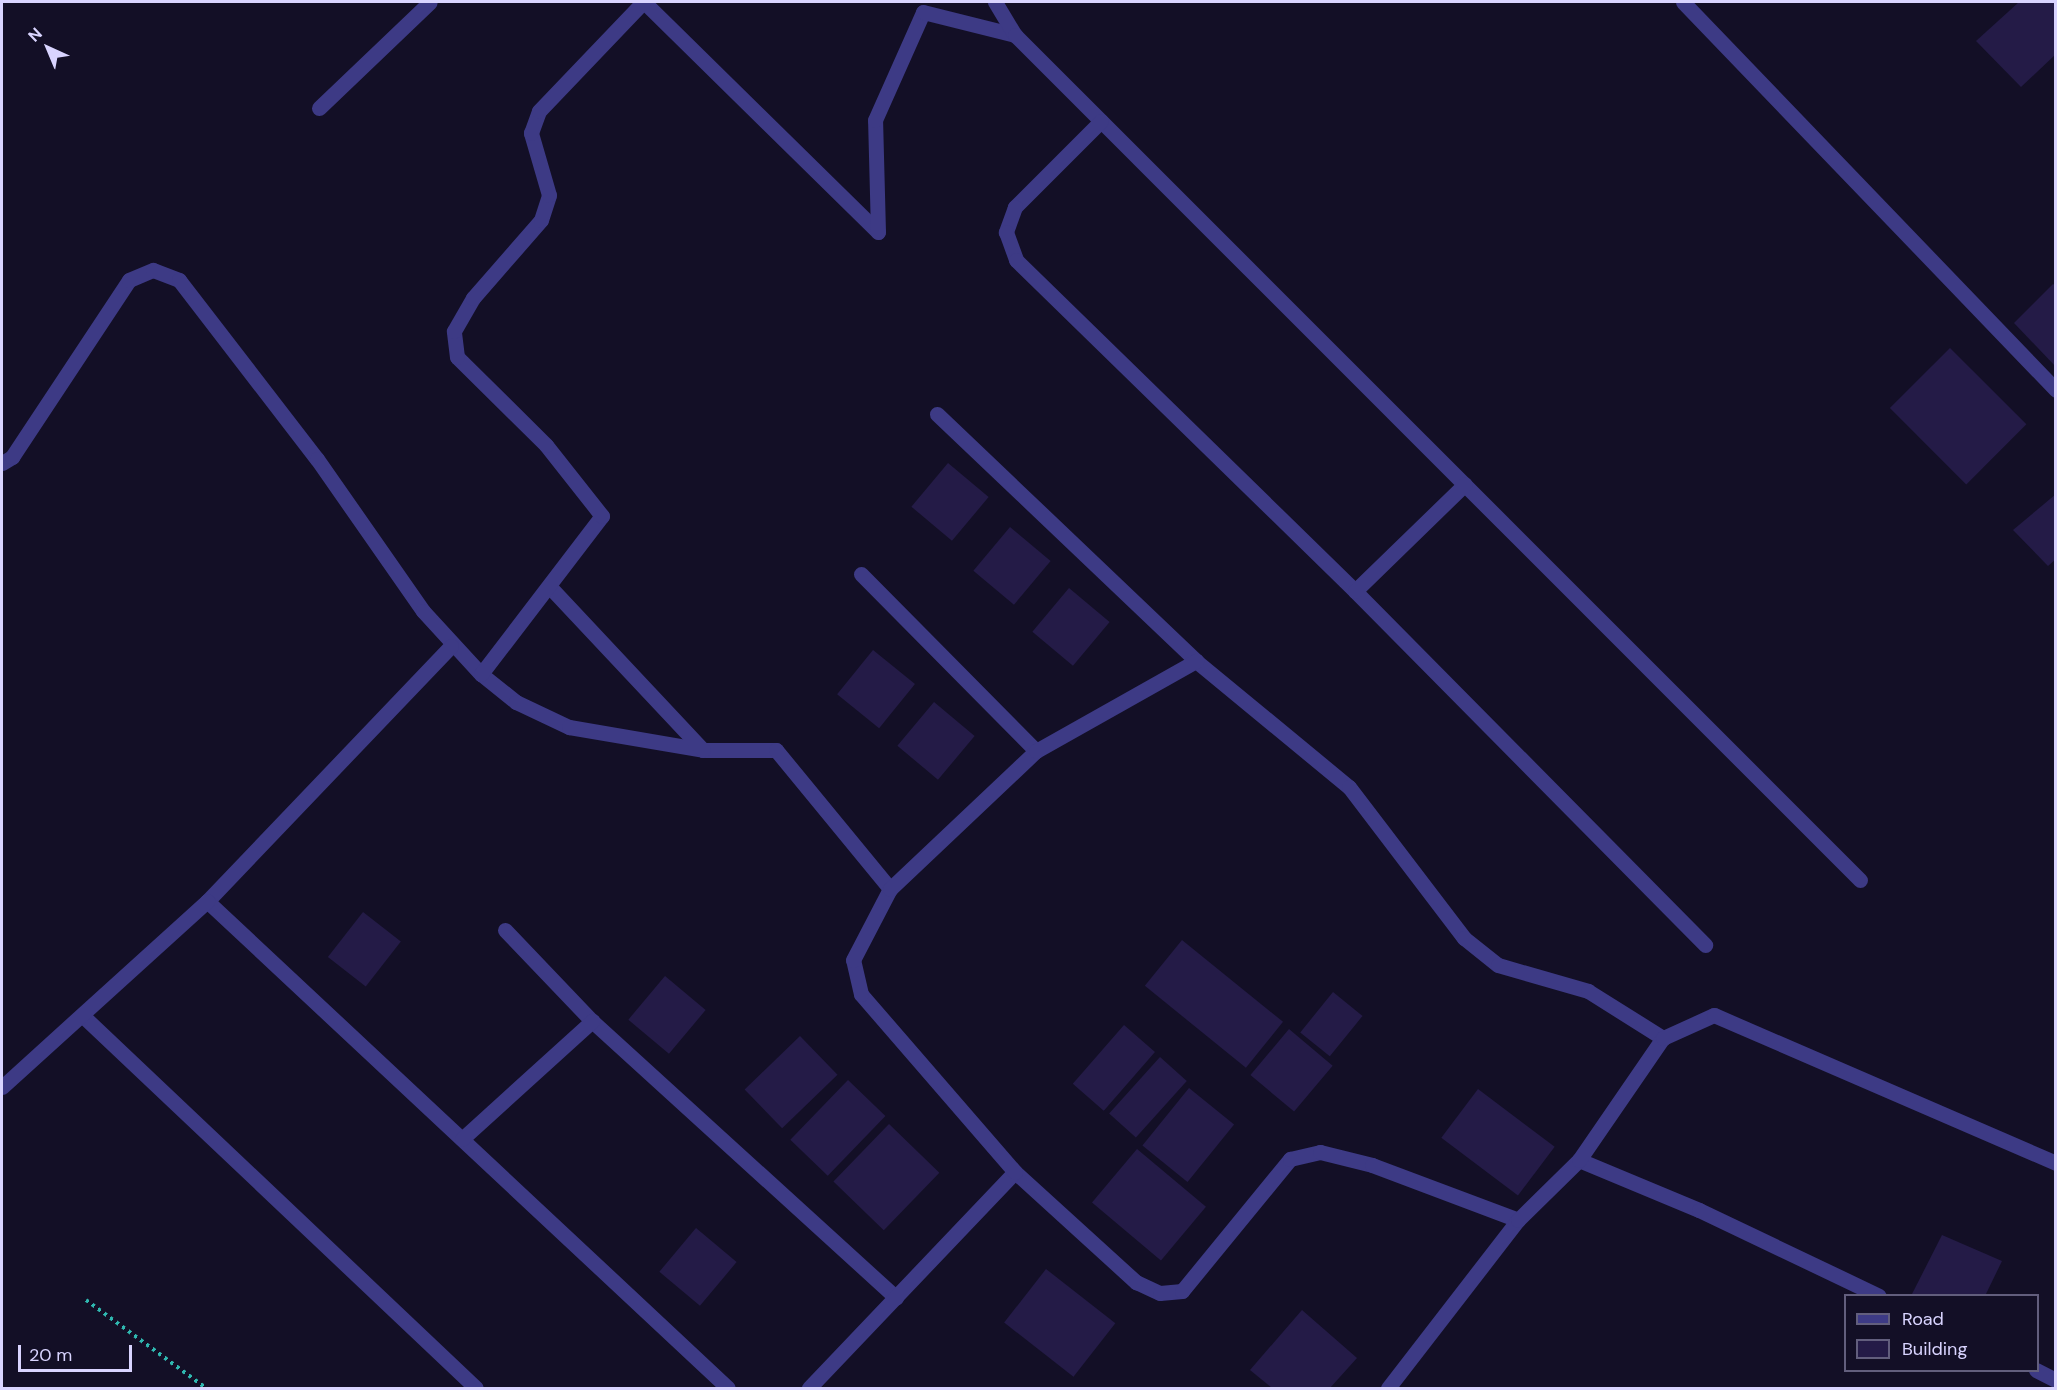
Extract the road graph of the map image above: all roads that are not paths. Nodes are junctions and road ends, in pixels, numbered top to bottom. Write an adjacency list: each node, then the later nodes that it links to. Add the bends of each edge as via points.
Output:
1 (430, 2): 6 (street)
2 (644, 2): 5 (street, via 878,232 875,120 923,12); 13 (street, via 539,111 531,133 549,195 541,220 473,298 454,331 457,357 546,445 602,516)
3 (994, 2): 5 (street)
4 (1683, 2): 8 (street)
5 (1015, 35): 7 (street)
6 (319, 108)
7 (1101, 121): 11 (street); 14 (street, via 1015,207 1006,232 1016,260)
8 (2055, 390)
9 (937, 414): 16 (street)
10 (2, 462): 15 (street, via 12,457 129,280 153,270 179,280)
11 (1465, 484): 14 (street); 20 (street)
12 (861, 574): 19 (street)
13 (549, 586): 17 (street); 18 (street)
14 (1355, 591): 24 (street)
15 (451, 646): 17 (street); 22 (street)
16 (1196, 661): 19 (street); 27 (street, via 1349,787 1464,938 1489,958 1588,991)
17 (481, 674): 18 (street, via 516,702 569,727)
18 (703, 750): 21 (street, via 776,750)
19 (1036, 751): 21 (street)
20 (1860, 880)
21 (890, 889): 32 (street, via 853,960 861,994)
22 (207, 901): 25 (street); 29 (street)
23 (505, 930): 26 (street)
24 (1704, 945)
25 (83, 1016): 28 (street); 38 (street)
26 (591, 1021): 29 (street); 35 (street)
27 (1663, 1038): 30 (street); 31 (street, via 1714,1015)
28 (2, 1087)
29 (462, 1139): 39 (street)
30 (1579, 1160): 33 (street); 34 (street, via 1699,1210)
31 (2055, 1163)
32 (1015, 1172): 33 (street, via 1136,1282 1160,1293 1182,1291 1290,1159 1320,1152 1372,1165); 35 (street)
33 (1518, 1220): 41 (street)
34 (1874, 1294)
35 (896, 1298): 40 (street)
36 (2038, 1372): 37 (street)
37 (2055, 1380)
38 (476, 1389)
39 (728, 1389)
40 (809, 1389)
41 (1388, 1389)

